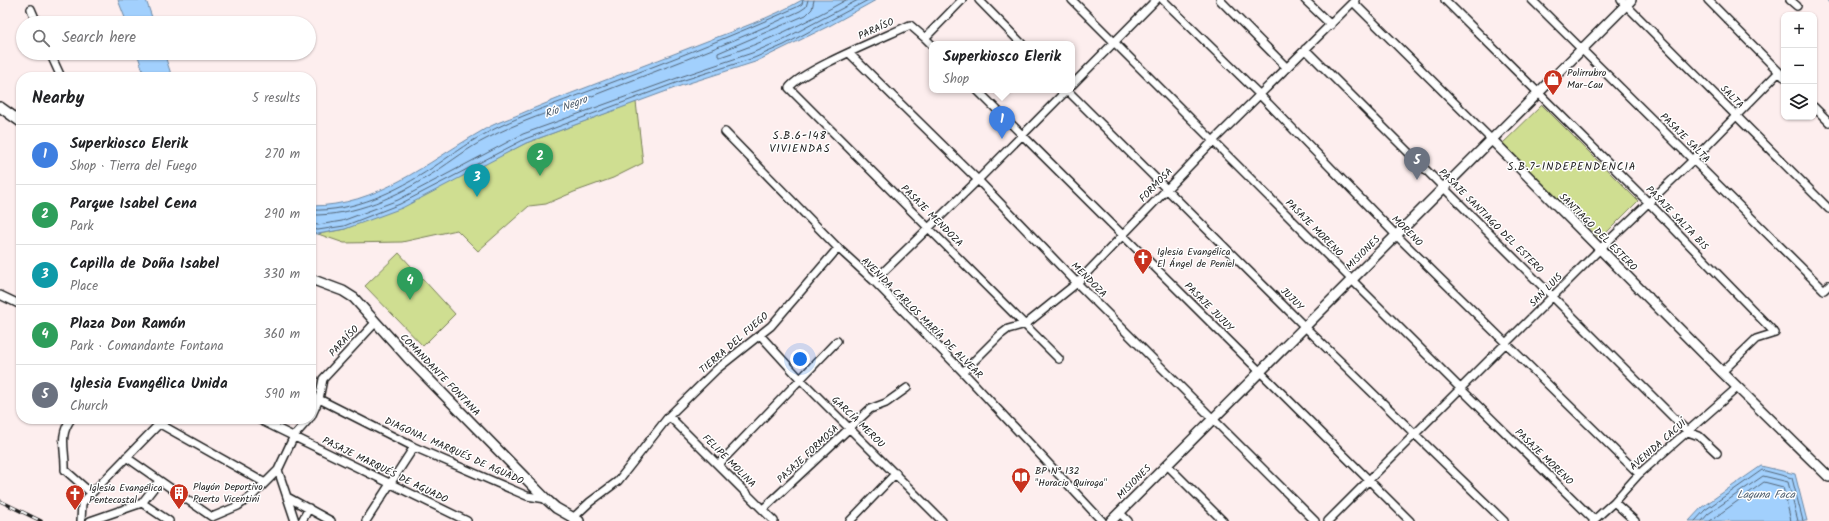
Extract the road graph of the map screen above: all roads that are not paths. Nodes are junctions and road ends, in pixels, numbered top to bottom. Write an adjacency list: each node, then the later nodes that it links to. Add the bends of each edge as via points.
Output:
1 (962, 0): 18 (street)
2 (979, 0): 19 (street)
3 (1072, 0): 21 (street, PASAJE MORENO)
4 (1156, 0): 21 (street)
5 (1163, 0): 35 (street, MORENO)
6 (1220, 0): 26 (street)
7 (1305, 0): 17 (street)
8 (1445, 0): 34 (street, PASAJE SALTA BIS)
9 (1532, 0): 23 (street, PASAJE SALTA)
10 (1708, 0): 28 (street)
11 (1790, 0): 14 (street)
12 (1354, 1): 17 (street, FORMOSA); 43 (street, SANTIAGO DEL ESTERO)
13 (1626, 2): 23 (street, MISIONES); 38 (street, SALTA)
14 (1797, 6)
15 (31, 9): 16 (street)
16 (34, 16)
17 (1330, 25): 22 (street, FORMOSA)
18 (925, 38): 20 (street); 24 (street, PARAÍSO, via 910,25)
19 (1019, 41)
20 (929, 42)
21 (1114, 42): 29 (street); 44 (street, PASAJE MORENO)
22 (1305, 49): 26 (street, FORMOSA); 47 (street, PASAJE SANTIAGO DEL ESTERO)
23 (1582, 49): 34 (street, MISIONES); 45 (street, PASAJE SALTA)
24 (849, 53): 30 (street, PARAÍSO, via 792,83); 46 (street, MENDOZA)
25 (54, 60): 27 (street)
26 (1287, 68): 35 (street, FORMOSA)
27 (60, 72)
28 (1781, 75): 38 (street, SAN LUIS)
29 (1075, 82)
30 (789, 88): 51 (street, PASAJE MENDOZA)
31 (980, 93): 42 (street, PASAJE JUJUY)
32 (1064, 93): 42 (street)
33 (1070, 93): 48 (street, JUJUY)
34 (1538, 93): 43 (street, MISIONES); 49 (street, PASAJE SALTA BIS)
35 (1260, 95): 44 (street, FORMOSA); 53 (street, MORENO)
36 (0, 107): 39 (street)
37 (1817, 110): 40 (street)
38 (1736, 115): 45 (street, SAN LUIS); 50 (street, SALTA)
39 (16, 118)
40 (1829, 122)
41 (725, 132): 54 (street, AVENIDA CARLOS MARÍA DE ALVEAR)
42 (1022, 135): 46 (street); 52 (street, PASAJE JUJUY)
43 (1492, 140): 47 (street, MISIONES); 55 (street, SANTIAGO DEL ESTERO)
44 (1213, 142): 48 (street, FORMOSA); 56 (street, PASAJE MORENO)
45 (1693, 160): 49 (street, SAN LUIS); 60 (street, PASAJE SALTA)
46 (978, 180): 51 (street); 59 (street, MENDOZA)
47 (1443, 187): 53 (street, MISIONES); 62 (street, PASAJE SANTIAGO DEL ESTERO)
48 (1166, 189): 52 (street, FORMOSA); 66 (street, JUJUY)
49 (1648, 202): 55 (street, SAN LUIS); 73 (street, PASAJE SALTA BIS, via 1775,333 1756,338)
50 (1829, 209)
51 (929, 227): 58 (street); 65 (street, PASAJE MENDOZA)
52 (1123, 234): 59 (street, FORMOSA); 71 (street, PASAJE JUJUY)
53 (1396, 235): 56 (street, MISIONES); 69 (street, MORENO)
54 (838, 248): 58 (street, AVENIDA CARLOS MARÍA DE ALVEAR); 67 (street, TIERRA DEL FUEGO)
55 (1600, 249): 62 (street, SAN LUIS); 73 (street, SANTIAGO DEL ESTERO)
56 (1352, 280): 66 (street, MISIONES); 77 (street, PASAJE MORENO)
57 (316, 281): 64 (street, COMANDANTE FONTANA, via 354,298)
58 (874, 281): 72 (street, AVENIDA CARLOS MARÍA DE ALVEAR)
59 (1077, 283): 65 (street, FORMOSA); 81 (street, MENDOZA)
60 (1827, 288)
61 (0, 295): 63 (street)
62 (1553, 297): 69 (street, SAN LUIS); 88 (street, PASAJE SANTIAGO DEL ESTERO)
63 (16, 303)
64 (375, 323): 78 (street, PARAÍSO, via 323,379); 106 (street, COMANDANTE FONTANA)
65 (1026, 324): 70 (street, PASAJE MENDOZA); 72 (street, FORMOSA, via 1008,329 1000,335)
66 (1305, 327): 71 (street, MISIONES); 89 (street, JUJUY)
67 (761, 336): 74 (street, GARCÍA MEROU); 80 (street, TIERRA DEL FUEGO, via 717,368)
68 (837, 341): 74 (street)
69 (1507, 344): 77 (street, SAN LUIS); 98 (street, MORENO)
70 (1059, 359)
71 (1260, 371): 81 (street, MISIONES); 101 (street, PASAJE JUJUY)
72 (963, 372): 125 (street, AVENIDA CARLOS MARÍA DE ALVEAR)
73 (1722, 372): 75 (street, SANTIAGO DEL ESTERO)
74 (801, 380): 87 (street, GARCÍA MEROU); 94 (street)
75 (1738, 387): 88 (street, AVENIDA CACUÍ); 99 (street, SANTIAGO DEL ESTERO)
76 (907, 388): 87 (street, PASAJE FORMOSA, via 886,403 870,409)
77 (1461, 389): 89 (street, SAN LUIS); 133 (street, PASAJE MORENO)
78 (319, 399): 79 (street, PARAÍSO); 91 (street, DIAGONAL MARQUÉS DE AGUADO)
79 (316, 405)
80 (669, 416): 94 (street, FELIPE MOLINA); 113 (street, TIERRA DEL FUEGO, via 618,481 590,502)
81 (1214, 419): 95 (street, MISIONES); 129 (street, MENDOZA)
82 (67, 424): 104 (street, via 63,434 65,470)
83 (159, 424): 93 (street)
84 (167, 424): 102 (street)
85 (269, 424): 90 (street)
86 (305, 424): 90 (street, PARAÍSO)
87 (850, 428): 97 (street, GARCÍA MEROU); 110 (street, PASAJE FORMOSA)
88 (1688, 432): 92 (street, PASAJE SANTIAGO DEL ESTERO, via 1699,436); 98 (street, AVENIDA CACUÍ)
89 (1416, 435): 101 (street, SAN LUIS); 132 (street, JUJUY)
90 (294, 436): 96 (street, PARAÍSO); 103 (street, PASAJE MARQUÉS DE AGUADO)
91 (414, 447): 103 (street); 106 (street, DIAGONAL MARQUÉS DE AGUADO, via 527,496)
92 (1717, 453)
93 (126, 458): 100 (street); 104 (street)
94 (718, 465): 110 (street, FELIPE MOLINA)
95 (1167, 465): 111 (street, MISIONES); 128 (street)
96 (278, 470): 102 (street, PARAÍSO); 105 (street)
97 (896, 473): 123 (street); 124 (street, GARCÍA MEROU)
98 (1639, 474): 107 (street, AVENIDA CACUÍ)
99 (1829, 477)
100 (159, 481): 108 (street); 112 (street)
101 (1370, 481): 130 (street, SAN LUIS); 131 (street, PASAJE JUJUY)
102 (265, 483): 112 (street, PARAÍSO, via 238,506)
103 (390, 484): 120 (street); 121 (street, PASAJE MARQUÉS DE AGUADO)
104 (91, 493): 114 (street, via 82,503)
105 (288, 498): 109 (street); 117 (street)
106 (546, 499): 113 (street, DIAGONAL MARQUÉS DE AGUADO)
107 (1614, 502): 133 (street, AVENIDA CACUÍ); 134 (street)
108 (142, 503): 115 (street); 116 (street)
109 (309, 508): 118 (street); 119 (street)
110 (763, 509): 122 (street, FELIPE MOLINA)
111 (1120, 513): 126 (street, MISIONES); 127 (street)
112 (211, 519)
113 (576, 519)
114 (81, 521)
115 (90, 521)
116 (169, 521)
117 (295, 521)
118 (302, 521)
119 (331, 521)
120 (366, 521)
121 (467, 521)
122 (774, 521)
123 (850, 521)
124 (942, 521)
125 (1102, 521)
126 (1111, 521)
127 (1128, 521)
128 (1223, 521)
129 (1315, 521)
130 (1328, 521)
131 (1410, 521)
132 (1504, 521)
133 (1594, 521)
134 (1635, 521)

